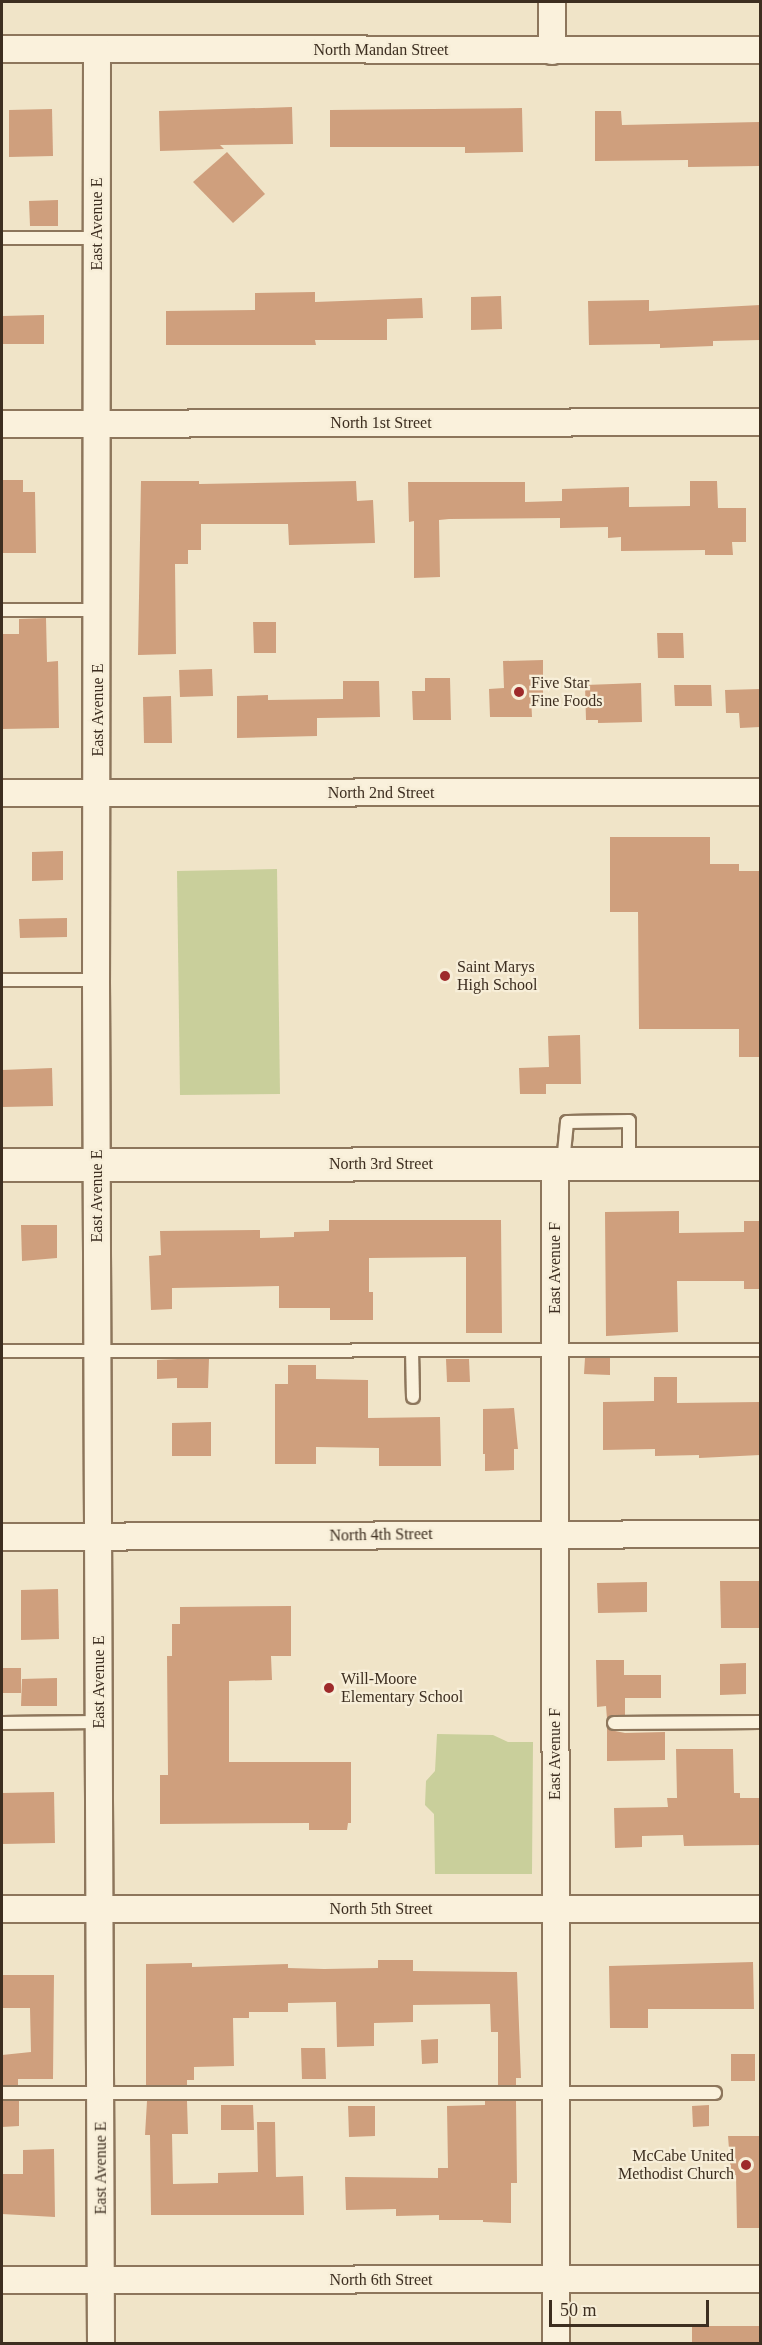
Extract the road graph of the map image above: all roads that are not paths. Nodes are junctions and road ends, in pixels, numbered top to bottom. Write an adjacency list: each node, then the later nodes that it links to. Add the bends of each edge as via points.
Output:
1 (552, 2): 5 (street)
2 (2, 49): 3 (street, North Mandan Street)
3 (97, 49): 5 (street, North Mandan Street); 7 (street, East Avenue E)
4 (760, 50): 5 (street, North Mandan Street)
5 (552, 51)
6 (2, 238): 7 (lane)
7 (97, 238): 10 (street, East Avenue E)
8 (760, 422): 10 (street, North 1st Street)
9 (2, 424): 10 (street, North 1st Street)
10 (98, 424): 12 (street, East Avenue E)
11 (2, 610): 12 (lane)
12 (98, 610): 15 (street, East Avenue E)
13 (760, 792): 15 (street, North 2nd Street)
14 (2, 793): 15 (street, North 2nd Street)
15 (98, 794): 17 (street, East Avenue E)
16 (2, 980): 17 (lane)
17 (96, 980): 22 (street, East Avenue E)
18 (559, 1164): 19 (street, North 3rd Street); 19 (lane, via 567,1122 629,1121); 22 (street, North 3rd Street); 24 (street, East Avenue F)
19 (629, 1164): 20 (street, North 3rd Street)
20 (760, 1164)
21 (2, 1165): 22 (street, North 3rd Street)
22 (97, 1165): 27 (street, East Avenue E)
23 (412, 1350): 24 (lane); 27 (lane); 28 (lane)
24 (555, 1350): 25 (lane); 29 (street, East Avenue F)
25 (760, 1350)
26 (2, 1351): 27 (lane)
27 (97, 1351): 32 (street, East Avenue E)
28 (413, 1397)
29 (555, 1533): 30 (street, North 4th Street); 32 (street, North 4th Street); 39 (street, East Avenue F)
30 (760, 1534)
31 (2, 1537): 32 (street, North 4th Street)
32 (98, 1537): 33 (street, East Avenue E)
33 (99, 1722): 35 (lane); 38 (street, East Avenue E)
34 (760, 1722): 36 (lane)
35 (2, 1723)
36 (614, 1723)
37 (2, 1909): 38 (street, North 5th Street)
38 (100, 1909): 39 (street, North 5th Street); 43 (street, East Avenue E)
39 (555, 1909): 40 (street, North 5th Street); 41 (street, East Avenue F)
40 (760, 1909)
41 (556, 2092): 43 (lane); 44 (lane); 48 (street, East Avenue F)
42 (2, 2093): 43 (lane)
43 (101, 2093): 47 (street, East Avenue E)
44 (715, 2093)
45 (760, 2279): 48 (street, North 6th Street)
46 (2, 2280): 47 (street, North 6th Street)
47 (101, 2280): 48 (street, North 6th Street); 49 (street, East Avenue E)
48 (556, 2280): 50 (street, East Avenue F)
49 (101, 2343)
50 (556, 2343)

